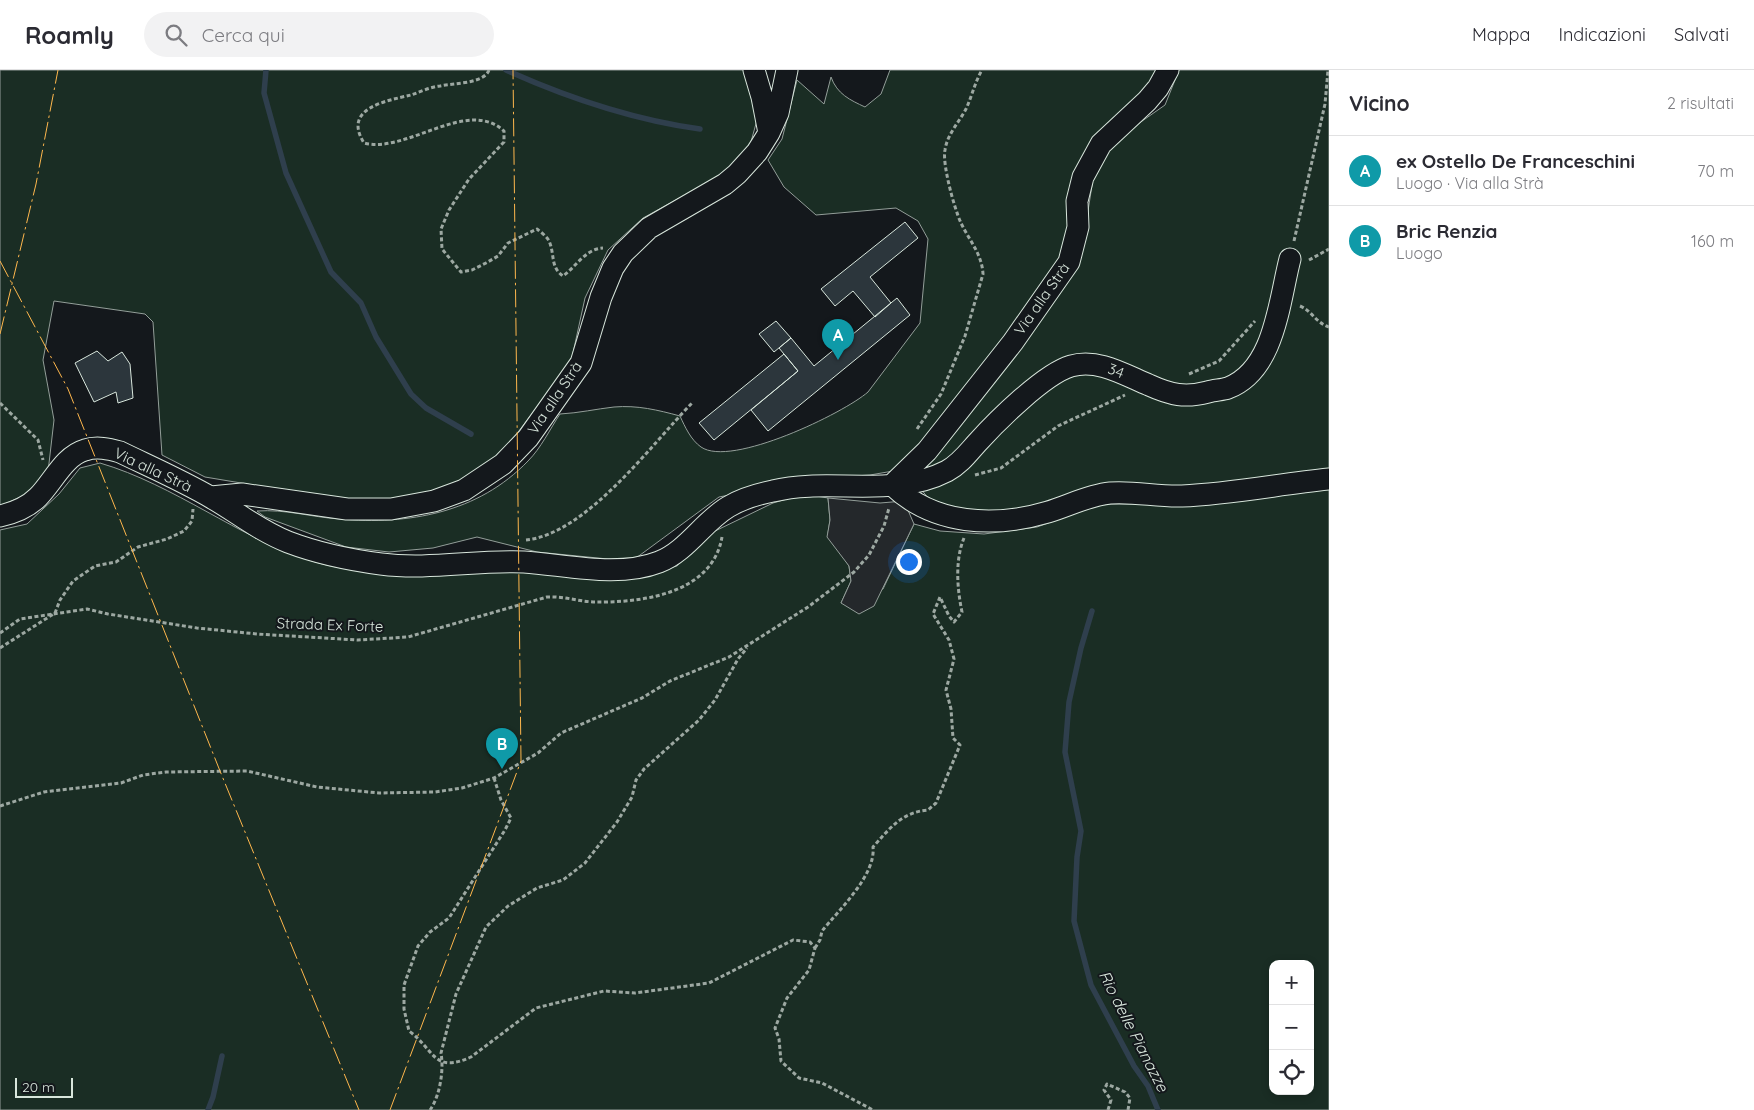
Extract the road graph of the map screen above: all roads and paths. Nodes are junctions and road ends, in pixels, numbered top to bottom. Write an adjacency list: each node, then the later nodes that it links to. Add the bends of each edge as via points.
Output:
1 (489, 70): 8 (path, via 476,79 375,104 358,123 358,132 364,143 375,146 389,145 457,122 479,120 504,131 504,142 470,179 442,222 442,249 461,272 486,263 498,256 508,243 537,229 549,240 553,265 563,276 594,249)
2 (754, 70): 7 (street)
3 (786, 70): 7 (street, Via alla Strà, via 778,113)
4 (982, 70): 12 (path, via 945,148 944,166 960,222 983,264 983,274 965,336 941,394)
5 (1168, 70): 16 (street, Via alla Strà, via 1147,101 1101,144 1083,177 1077,201 1078,227 1070,262 1013,342 927,451)
6 (1328, 70): 9 (path, via 1324,104)
7 (769, 133): 8 (street, Via alla Strà, via 757,152 725,184 649,228)
8 (623, 253): 19 (street, Via alla Strà, via 601,297 581,363 528,438 503,464 464,490 434,501 391,509 347,509 242,494)
9 (1290, 259): 16 (street, 34, via 1274,327 1261,361 1228,388 1194,396 1176,395 1106,367 1071,366 1030,393 951,468 913,482)
10 (0, 403): 18 (path, via 38,440 43,457)
11 (692, 404): 23 (path, via 598,503 570,524)
12 (913, 437)
13 (57, 448): 14 (street)
14 (54, 478): 17 (street, Via alla Strà, via 80,452 105,448 120,452); 18 (street, Via alla Strà)
15 (1329, 479): 22 (street, via 1182,496 1109,493 1007,521)
16 (892, 485): 20 (street, Via alla Strà, via 794,487 749,497); 22 (street, via 906,499 924,509); 26 (path, via 892,500 884,526 854,572)
17 (188, 486): 19 (street, Via alla Strà); 24 (path, via 193,510 192,521 184,531 138,547 116,562 95,566 73,581 60,600)
18 (40, 495): 21 (street, Via alla Strà, via 17,511)
19 (211, 497): 20 (street, Via alla Strà, via 248,522 291,543 336,556 411,567 510,562 610,568 642,566 661,561 682,548)
20 (726, 507): 24 (path, Strada Ex Forte, via 721,541 711,564 686,584 658,597 599,602 547,597 408,637 358,640 257,634 197,628 87,608)
21 (0, 516)
22 (969, 519): 30 (path, via 958,552 962,612 954,622 940,597 933,614 949,640 954,659 946,690 953,738 960,745 936,803 928,810 914,811 894,824 873,847 874,856 862,882 822,931)
23 (524, 540)
24 (56, 613): 25 (path, Strada Ex Forte, via 20,619); 27 (path)
25 (0, 633)
26 (749, 646): 28 (path, via 561,733 538,753); 31 (path, via 700,720 644,768 617,822 585,863 563,880 537,888 508,906 486,927 456,994 441,1054)
27 (0, 648)
28 (494, 778): 29 (path, via 435,792 379,793 317,787 247,770 166,772 143,775 121,783 44,792); 31 (path, via 510,818 505,830 449,918 418,946 404,986 404,1009 409,1031 423,1041)
29 (0, 806)
30 (815, 948): 31 (path, via 810,942 793,940 709,983 636,993 604,991 536,1008 471,1057 458,1063); 33 (path, via 809,970 787,998 775,1028 781,1061 799,1078 822,1083)
31 (443, 1064): 32 (path, via 437,1098)
32 (430, 1110)
33 (873, 1110)
34 (1108, 1110): 35 (path, via 1110,1100 1104,1090 1107,1084 1125,1092 1130,1098)
35 (1128, 1110)

